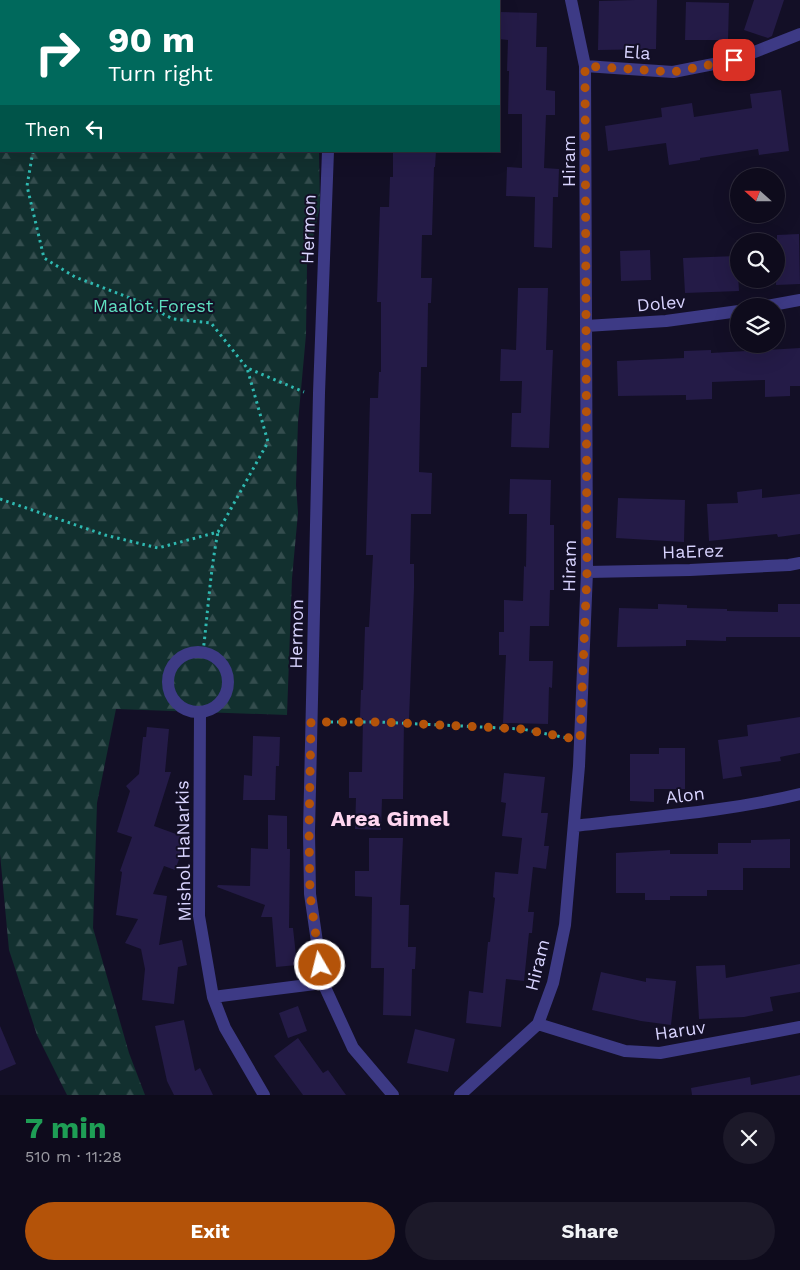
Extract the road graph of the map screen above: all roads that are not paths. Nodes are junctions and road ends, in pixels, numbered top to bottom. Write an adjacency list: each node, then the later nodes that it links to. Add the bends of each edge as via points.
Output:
1 (571, 0): 3 (street, Hiram)
2 (800, 34): 3 (street, Ela, via 734,60 673,72)
3 (585, 66): 8 (street, Hiram)
4 (328, 152): 14 (street, Hermon, via 309,832 310,894)
5 (800, 300): 6 (street)
6 (785, 303)
7 (730, 312): 8 (street, Dolev, via 666,321)
8 (586, 326): 10 (street, Hiram)
9 (800, 563): 10 (street, HaErez)
10 (587, 572): 13 (street, Hiram)
11 (200, 713): 11 (street, via 181,707 174,700 168,681 176,662 193,652 203,652 220,661 228,679 228,689 218,706); 15 (street, Mishol HaNarkis, via 199,916)
12 (800, 794): 13 (street, Alon, via 687,813)
13 (574, 826): 16 (street, Hiram, via 565,925 553,983)
14 (323, 982): 15 (street); 19 (street, Hermon, via 353,1048)
15 (213, 997): 18 (street, Mishol HaNarkis, via 225,1028)
16 (538, 1024): 17 (street, Haruv, via 625,1050 660,1053); 20 (street, Hiram)
17 (800, 1027)
18 (264, 1095)
19 (393, 1095)
20 (460, 1095)

